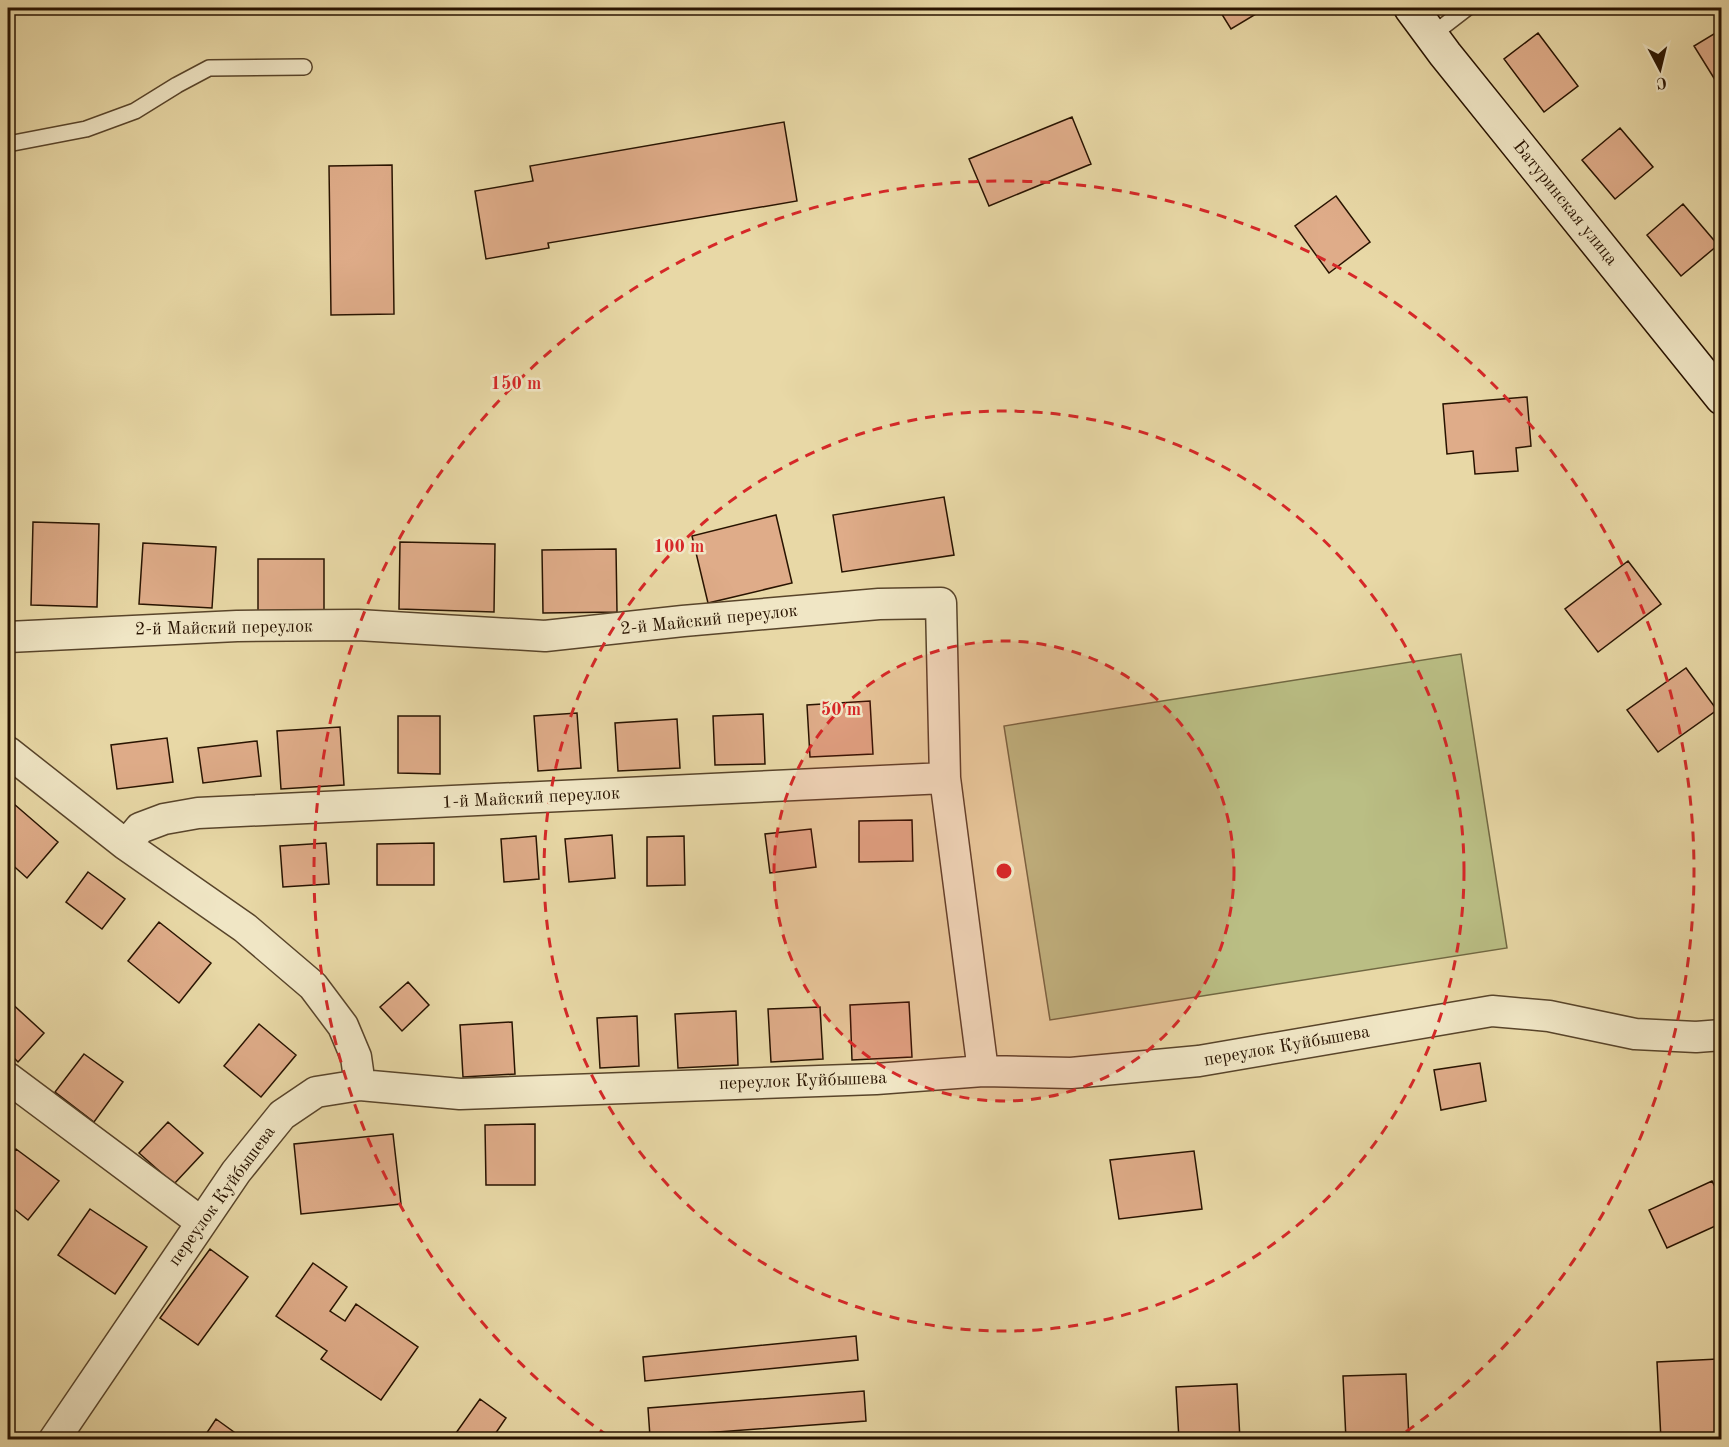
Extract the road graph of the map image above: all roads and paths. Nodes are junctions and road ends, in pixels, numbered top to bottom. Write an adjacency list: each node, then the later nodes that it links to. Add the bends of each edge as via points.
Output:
1 (1411, 8): 3 (main road, Батуринская улица)
2 (1467, 8): 3 (lane)
3 (1432, 35): 6 (main road, Батуринская улица)
4 (304, 67): 5 (lane, via 209,68 135,111 86,129)
5 (8, 144)
6 (1722, 398)
7 (8, 637): 9 (street, 2-й Майский переулок, via 237,626 358,625 545,636 879,604 941,603)
8 (8, 752): 10 (street)
9 (945, 778): 10 (street, 1-й Майский переулок, via 198,813 140,828); 12 (street, 2-й Майский переулок)
10 (126, 845): 14 (street, via 245,928 313,986 343,1026 356,1057)
11 (1722, 1035): 12 (street, переулок Куйбышева, via 1635,1034 1549,1016 1492,1011 1199,1061 1071,1073)
12 (983, 1071): 14 (street, переулок Куйбышева, via 876,1079 460,1094)
13 (8, 1078): 15 (street)
14 (360, 1085): 15 (street, переулок Куйбышева, via 316,1092 282,1115)
15 (201, 1222): 16 (street, переулок Куйбышева)
16 (54, 1440)

